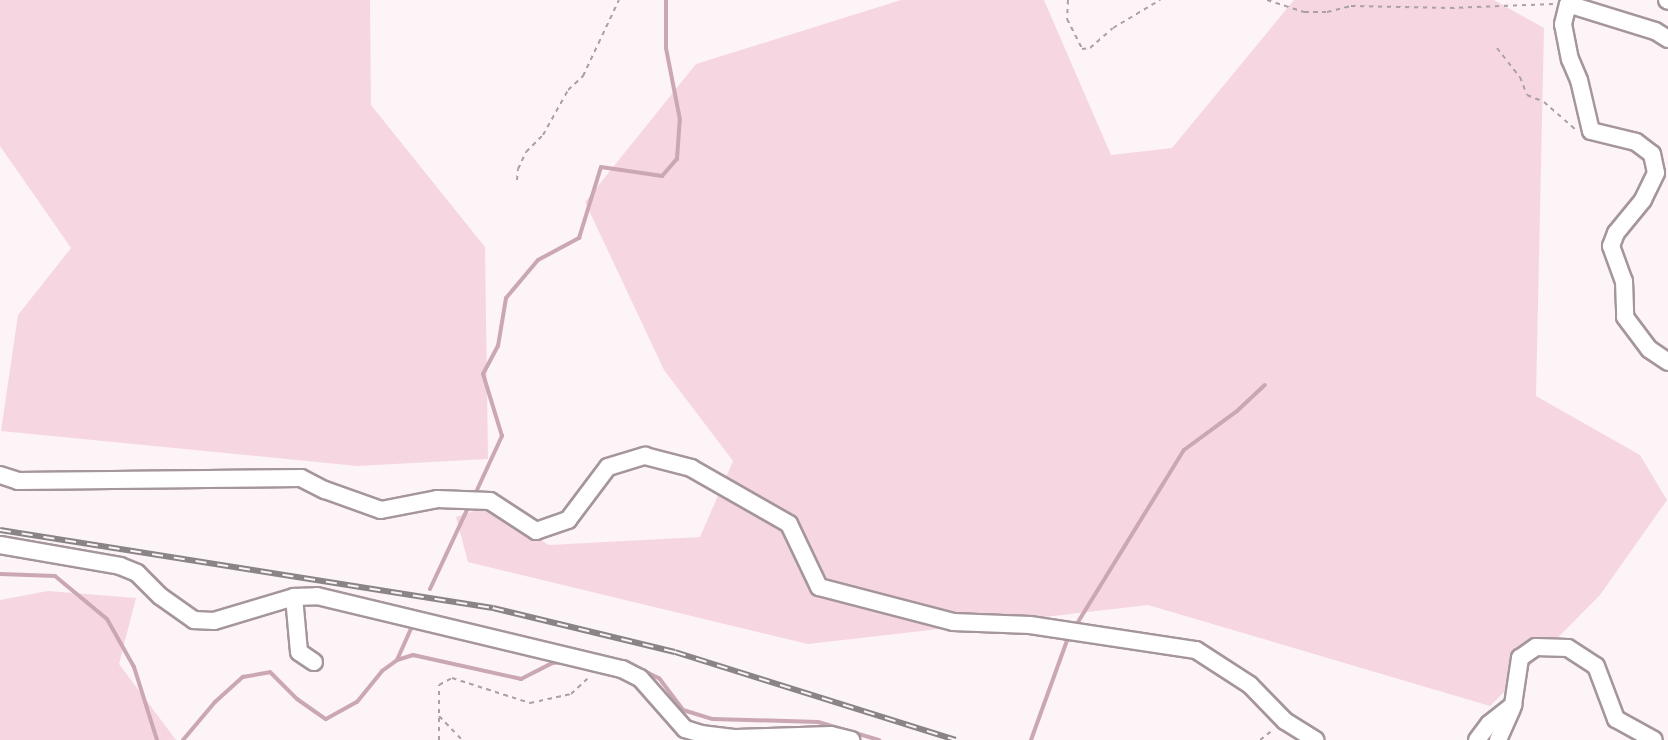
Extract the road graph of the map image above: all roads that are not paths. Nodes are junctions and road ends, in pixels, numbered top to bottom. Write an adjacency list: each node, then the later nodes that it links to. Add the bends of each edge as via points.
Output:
1 (1668, 39): 2 (street, via 1655,31 1568,4 1563,24 1591,131 1636,142 1652,154 1656,173 1643,200 1616,233 1611,246 1624,281 1625,317 1649,349)
2 (1668, 362)
3 (0, 475): 9 (street, via 18,481 301,478 381,510 437,499 490,501 536,531 568,520 608,467 645,456 691,468 789,524 819,586 952,622 1030,625 1196,650 1250,685 1285,721)
4 (0, 545): 5 (street, via 120,566 137,573 160,596 194,620 213,621)
5 (294, 597): 6 (street, via 299,652); 8 (street, via 317,596 603,664 640,678 685,729 701,735 831,735)
6 (314, 662)
7 (1513, 705): 10 (street, via 1489,723); 11 (street); 12 (street, via 1520,658 1536,647 1568,648 1596,666 1616,719)
8 (851, 740)
9 (1316, 740)
10 (1477, 740)
11 (1498, 740)
12 (1654, 740)

